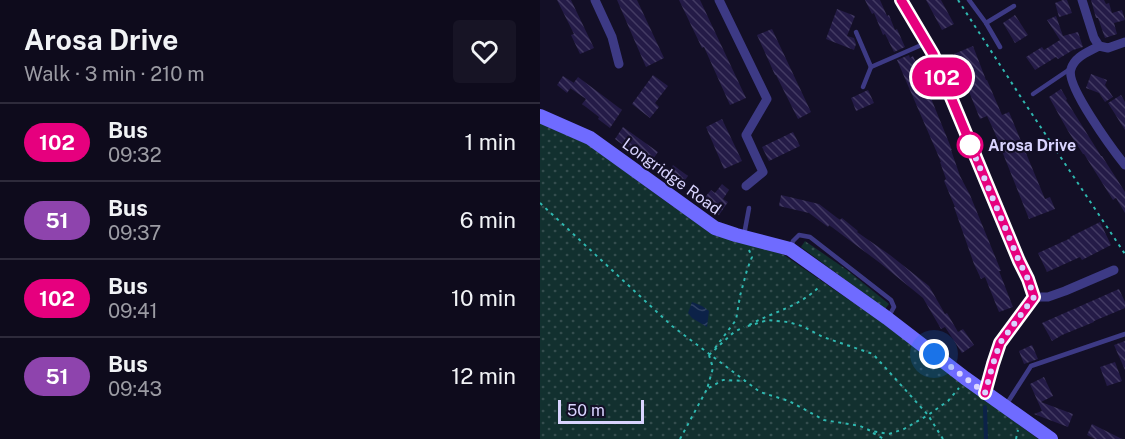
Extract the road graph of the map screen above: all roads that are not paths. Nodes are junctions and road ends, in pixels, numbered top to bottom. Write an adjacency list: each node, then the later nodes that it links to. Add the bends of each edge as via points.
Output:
1 (595, 0): 13 (street)
2 (719, 0): 20 (street, via 767,99 746,135 763,172)
3 (901, 0): 10 (street)
4 (969, 0): 7 (lane)
5 (1082, 0): 11 (street)
6 (1014, 6): 7 (lane)
7 (986, 23): 12 (lane)
8 (856, 32): 14 (lane)
9 (1125, 42): 11 (street, via 1108,48)
10 (926, 43): 14 (lane); 25 (street)
11 (1099, 46): 15 (street, via 1078,58)
12 (1000, 47)
13 (619, 64)
14 (871, 67): 16 (lane)
15 (1071, 69): 17 (lane); 19 (street, via 1073,86)
16 (863, 87)
17 (1033, 94)
18 (540, 116): 22 (street, Longridge Road, via 590,138 715,228)
19 (1125, 165)
20 (746, 186)
21 (749, 208): 22 (lane)
22 (745, 240): 23 (street, Longridge Road)
23 (790, 249): 26 (street, Longridge Road); 26 (lane, via 799,235 810,237 891,300 894,308)
24 (1114, 270): 25 (street, via 1048,297)
25 (1034, 297): 28 (street, via 1000,343)
26 (887, 318): 28 (street, Longridge Road)
27 (1125, 334): 29 (lane, via 1031,366)
28 (985, 393): 29 (street, Longridge Road)
29 (1005, 407): 30 (street, Longridge Road)
30 (1051, 439)

